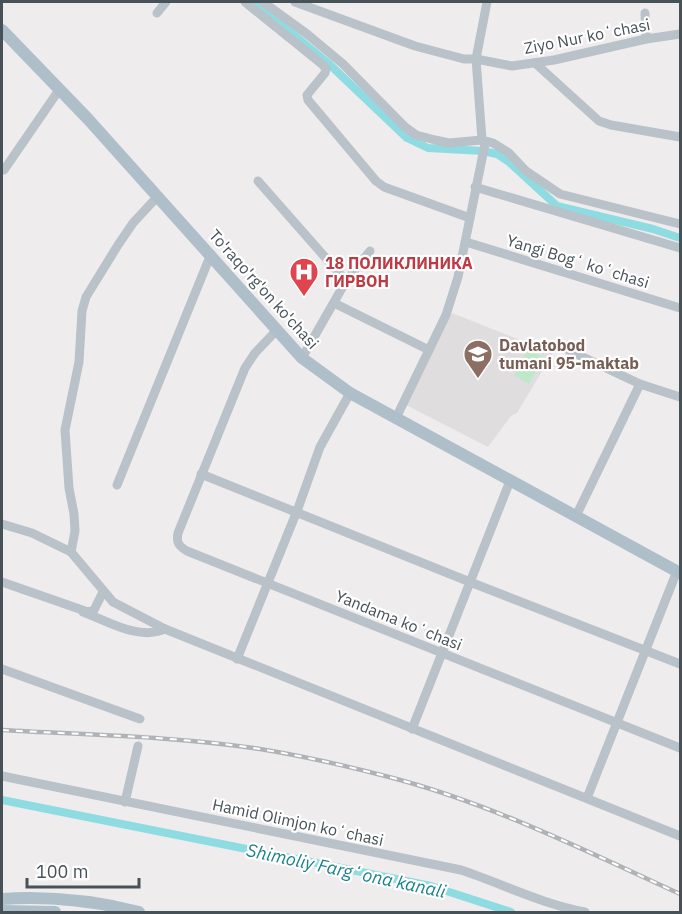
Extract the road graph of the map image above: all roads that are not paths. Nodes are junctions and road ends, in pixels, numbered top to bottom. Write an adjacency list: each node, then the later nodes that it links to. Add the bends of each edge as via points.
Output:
1 (166, 2): 7 (street)
2 (245, 2): 20 (street, via 326,69 307,95 308,100 376,181 393,191)
3 (263, 2): 15 (street, via 343,64 409,130 449,143)
4 (294, 2): 11 (street, Ziyo Nur koʻchasi, via 415,46)
5 (487, 2): 11 (street)
6 (645, 13): 10 (street)
7 (157, 14)
8 (2, 31): 13 (main road, To'raqo'rg'on ko'chasi)
9 (681, 34): 10 (street, Ziyo Nur koʻchasi)
10 (646, 39): 12 (street, Ziyo Nur koʻchasi)
11 (476, 59): 12 (street, Ziyo Nur koʻchasi, via 512,66); 15 (street)
12 (535, 63): 14 (street, via 599,122)
13 (60, 90): 16 (street); 19 (main road, To'raqo'rg'on ko'chasi)
14 (681, 137)
15 (484, 142): 18 (street); 21 (street, via 509,153 526,171 560,194)
16 (4, 170)
17 (258, 181): 26 (street)
18 (476, 187): 20 (street); 23 (street)
19 (158, 196): 25 (main road, To'raqo'rg'on ko'chasi); 43 (street, via 118,245 86,297 82,311 79,362 65,430 75,531)
20 (470, 218): 22 (street)
21 (681, 224)
22 (466, 242): 28 (street, Yangi Bogʻ koʻchasi); 30 (street, via 446,315)
23 (681, 248)
24 (370, 251): 26 (street)
25 (211, 254): 29 (main road, To'raqo'rg'on ko'chasi); 39 (street)
26 (346, 281): 27 (street)
27 (334, 303): 30 (street); 32 (street)
28 (681, 308)
29 (276, 331): 32 (main road, To'raqo'rg'on ko'chasi); 37 (street, Yandama koʻchasi, via 245,369)
30 (429, 350): 36 (street)
31 (568, 350): 33 (street)
32 (302, 358): 34 (main road, To'raqo'rg'on ko'chasi)
33 (640, 384): 35 (street); 41 (street)
34 (350, 393): 36 (main road, To'raqo'rg'on ko'chasi); 40 (street, via 320,447)
35 (681, 397)
36 (396, 418): 38 (main road, To'raqo'rg'on ko'chasi)
37 (201, 474): 40 (street); 47 (street, Yandama koʻchasi, via 178,533 180,547)
38 (510, 481): 41 (main road, To'raqo'rg'on ko'chasi); 46 (street)
39 (117, 485)
40 (297, 511): 46 (street); 47 (street)
41 (576, 516): 44 (main road, To'raqo'rg'on ko'chasi)
42 (2, 524): 43 (street)
43 (71, 552): 48 (street)
44 (679, 572): 51 (street)
45 (2, 582): 49 (street)
46 (470, 582): 51 (street); 52 (street)
47 (267, 583): 52 (street, Yandama koʻchasi); 53 (street)
48 (103, 592): 49 (street, via 94,610); 50 (street, via 113,602)
49 (81, 611): 50 (street, via 140,633)
50 (165, 629): 53 (street)
51 (645, 649): 54 (street); 57 (street)
52 (441, 653): 57 (street, Yandama koʻchasi); 58 (street)
53 (237, 659): 58 (street)
54 (681, 664)
55 (2, 669): 56 (street)
56 (140, 719)
57 (617, 722): 60 (street, Yandama koʻchasi); 62 (street)
58 (412, 729): 62 (street)
59 (138, 746): 63 (street)
60 (681, 748)
61 (2, 776): 63 (street, Hamid Olimjon koʻchasi)
62 (587, 798): 64 (street)
63 (125, 802): 69 (street, Hamid Olimjon koʻchasi, via 462,870 549,904)
64 (681, 836)
65 (2, 899): 68 (main road, via 40,897)
66 (2, 910): 67 (main road)
67 (55, 912)
68 (139, 912)
69 (585, 912)

